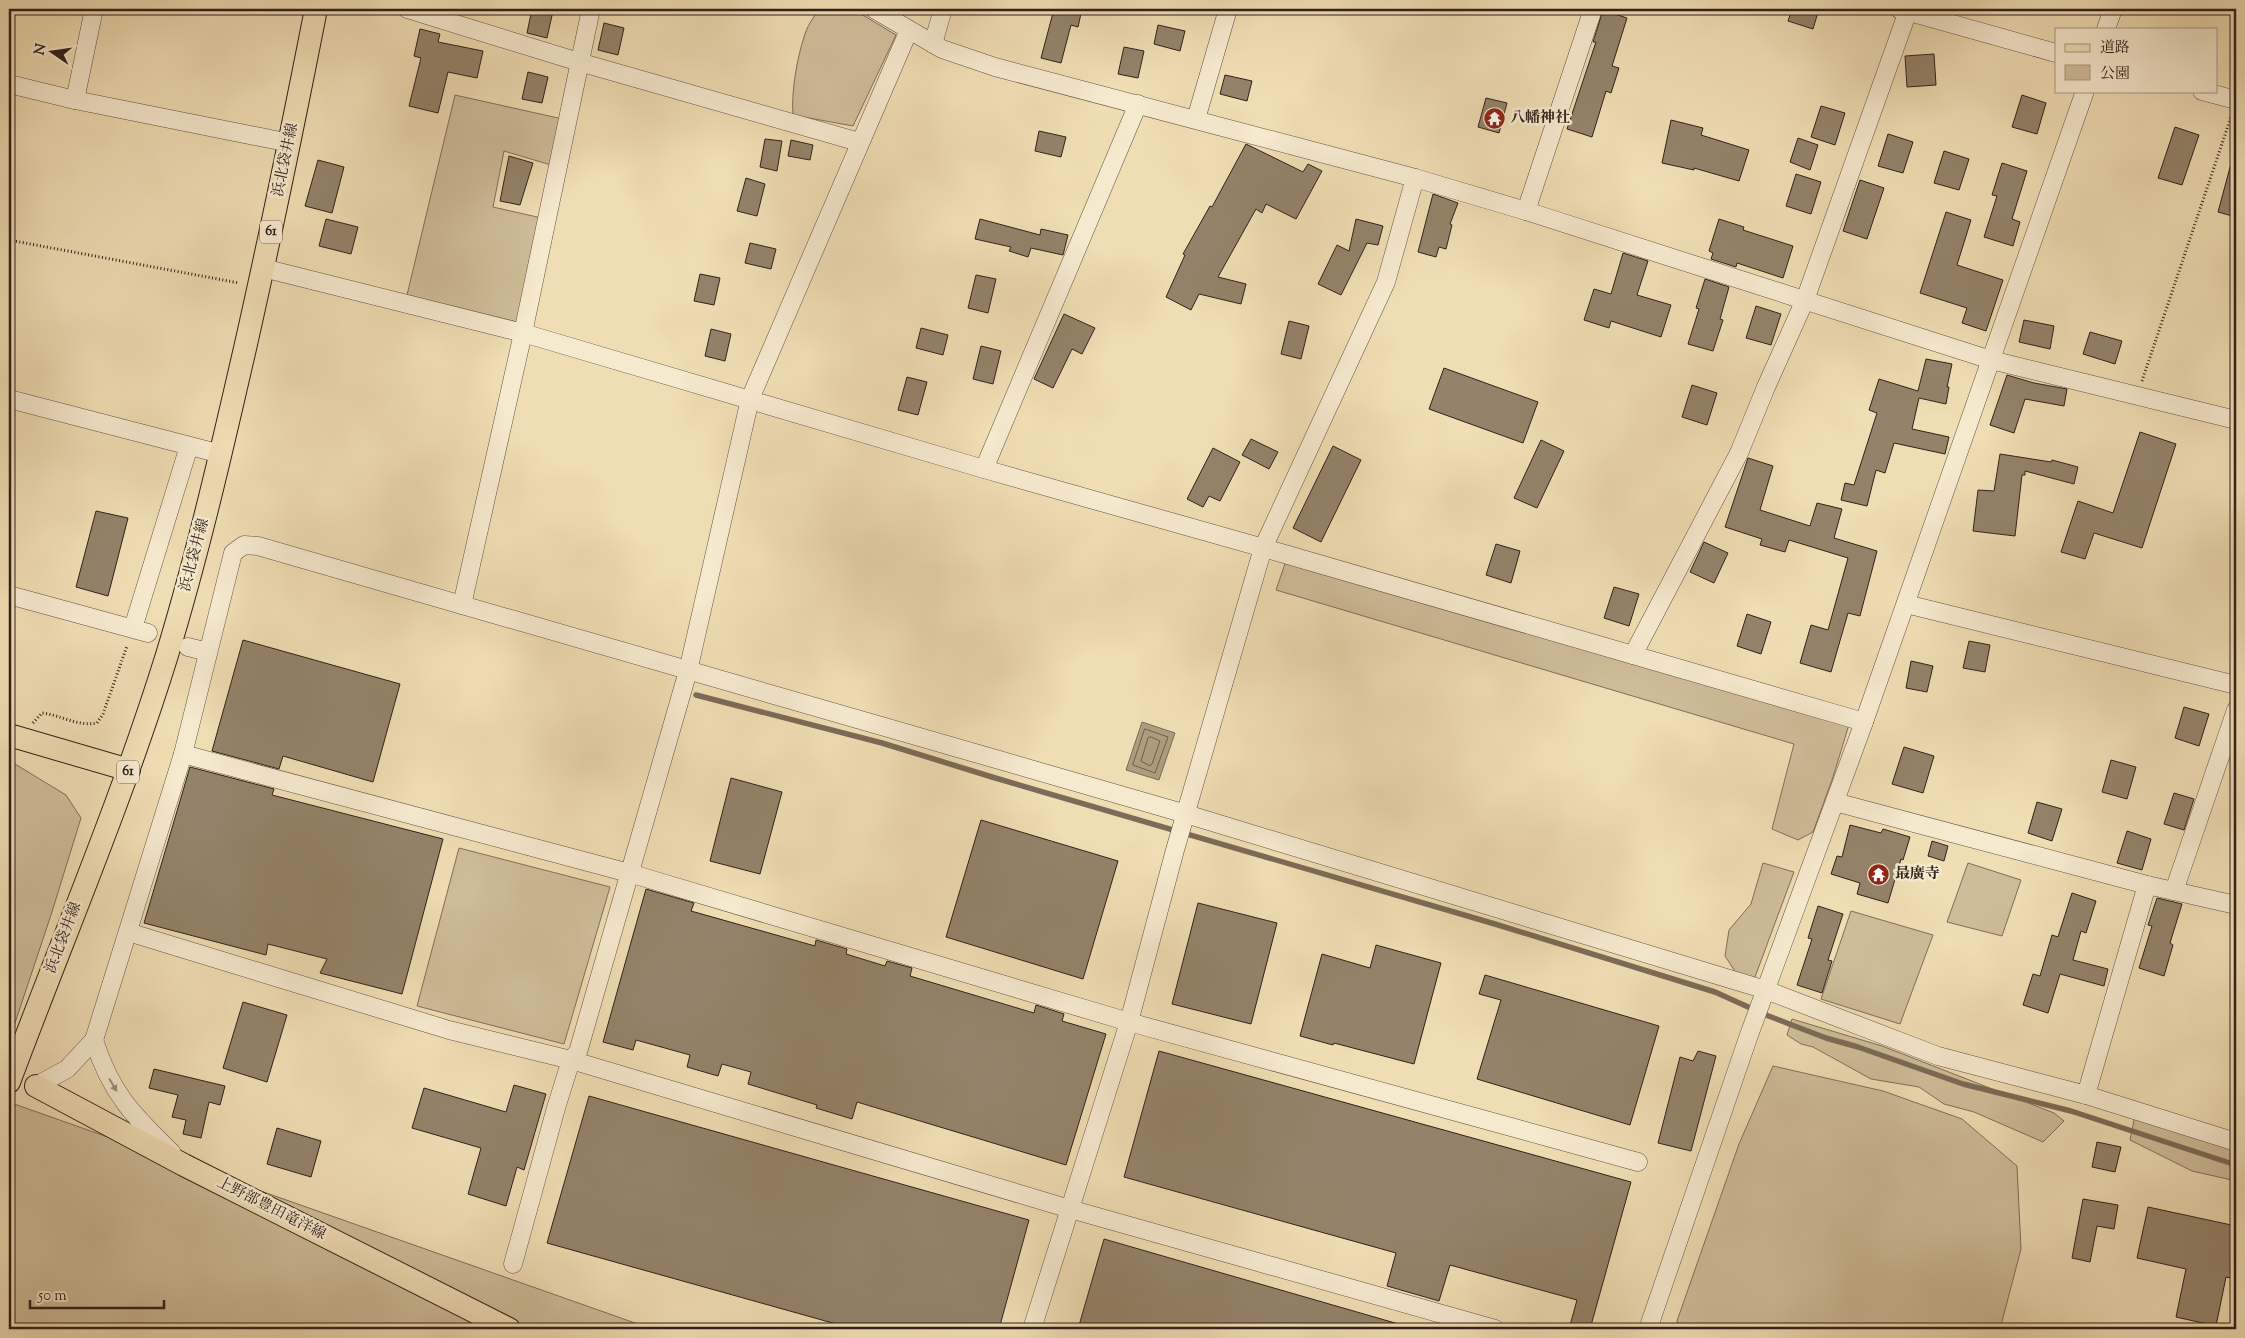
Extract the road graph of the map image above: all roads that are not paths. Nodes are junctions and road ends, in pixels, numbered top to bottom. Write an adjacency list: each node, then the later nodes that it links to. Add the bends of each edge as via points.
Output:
1 (94, 9): 19 (street)
2 (316, 9): 24 (main road, 浜北袋井線 / 61)
3 (407, 9): 15 (street)
4 (591, 9): 15 (street)
5 (874, 9): 12 (street)
6 (943, 9): 13 (street)
7 (1228, 9): 22 (street)
8 (1593, 9): 26 (street)
9 (2114, 9): 11 (street)
10 (1904, 10): 14 (street); 28 (street)
11 (2106, 28)
12 (909, 30): 13 (street); 23 (street)
13 (933, 44): 20 (street, via 995,67)
14 (2055, 53)
15 (579, 62): 23 (street); 29 (street)
16 (9, 84): 19 (street)
17 (2085, 92): 30 (street)
18 (2204, 92): 21 (street)
19 (74, 100): 24 (street)
20 (1138, 104): 22 (street); 36 (street)
21 (2235, 105)
22 (1196, 119): 25 (street)
23 (859, 142): 32 (street)
24 (290, 143): 27 (main road, 浜北袋井線 / 61)
25 (1415, 178): 26 (street); 37 (street, via 1386,282)
26 (1526, 211): 28 (street)
27 (261, 277): 29 (street); 35 (main road, 浜北袋井線 / 61)
28 (1805, 300): 30 (street); 43 (street, via 1739,453)
29 (523, 333): 32 (street); 40 (street)
30 (1991, 360): 33 (street); 39 (street)
31 (9, 399): 34 (street)
32 (750, 399): 36 (street); 44 (street)
33 (2236, 420)
34 (189, 446): 35 (street); 38 (street, via 141,631)
35 (221, 454): 50 (main road, 浜北袋井線 / 61, via 167,655)
36 (984, 469): 37 (street)
37 (1263, 548): 43 (street); 52 (street)
38 (9, 595)
39 (1906, 604): 45 (street); 47 (street)
40 (462, 605): 42 (street, via 258,546 244,545 233,553); 44 (street)
41 (188, 647): 42 (street)
42 (208, 652): 49 (street)
43 (1633, 655): 47 (street)
44 (687, 674): 52 (street); 53 (street)
45 (2236, 685)
46 (2236, 710): 55 (street)
47 (1864, 722): 51 (street)
48 (9, 735): 50 (main road, 61)
49 (183, 754): 53 (street); 57 (street)
50 (129, 770): 62 (main road, 浜北袋井線 / 61)
51 (1835, 802): 54 (street); 58 (street)
52 (1184, 818): 58 (street); 59 (street)
53 (629, 873): 59 (street); 61 (street, via 578,1052)
54 (2147, 884): 55 (street); 64 (street)
55 (2174, 891): 56 (street)
56 (2236, 905)
57 (128, 932): 60 (street); 61 (street, via 449,1030)
58 (1764, 994): 64 (street, via 1938,1056); 73 (street)
59 (1129, 1022): 66 (street); 68 (street)
60 (94, 1040): 63 (street, via 67,1069); 67 (street, one-way to 67, via 102,1066 132,1113)
61 (571, 1060): 68 (street); 69 (street)
62 (9, 1082)
63 (36, 1086): 67 (main road, 上野部豊田竜洋線)
64 (2086, 1095): 65 (street)
65 (2236, 1142)
66 (1638, 1162)
67 (184, 1165): 70 (main road, 上野部豊田竜洋線)
68 (1070, 1209): 71 (street); 72 (street)
69 (513, 1264)
70 (509, 1329)
71 (1032, 1329)
72 (1495, 1329)
73 (1648, 1329)

